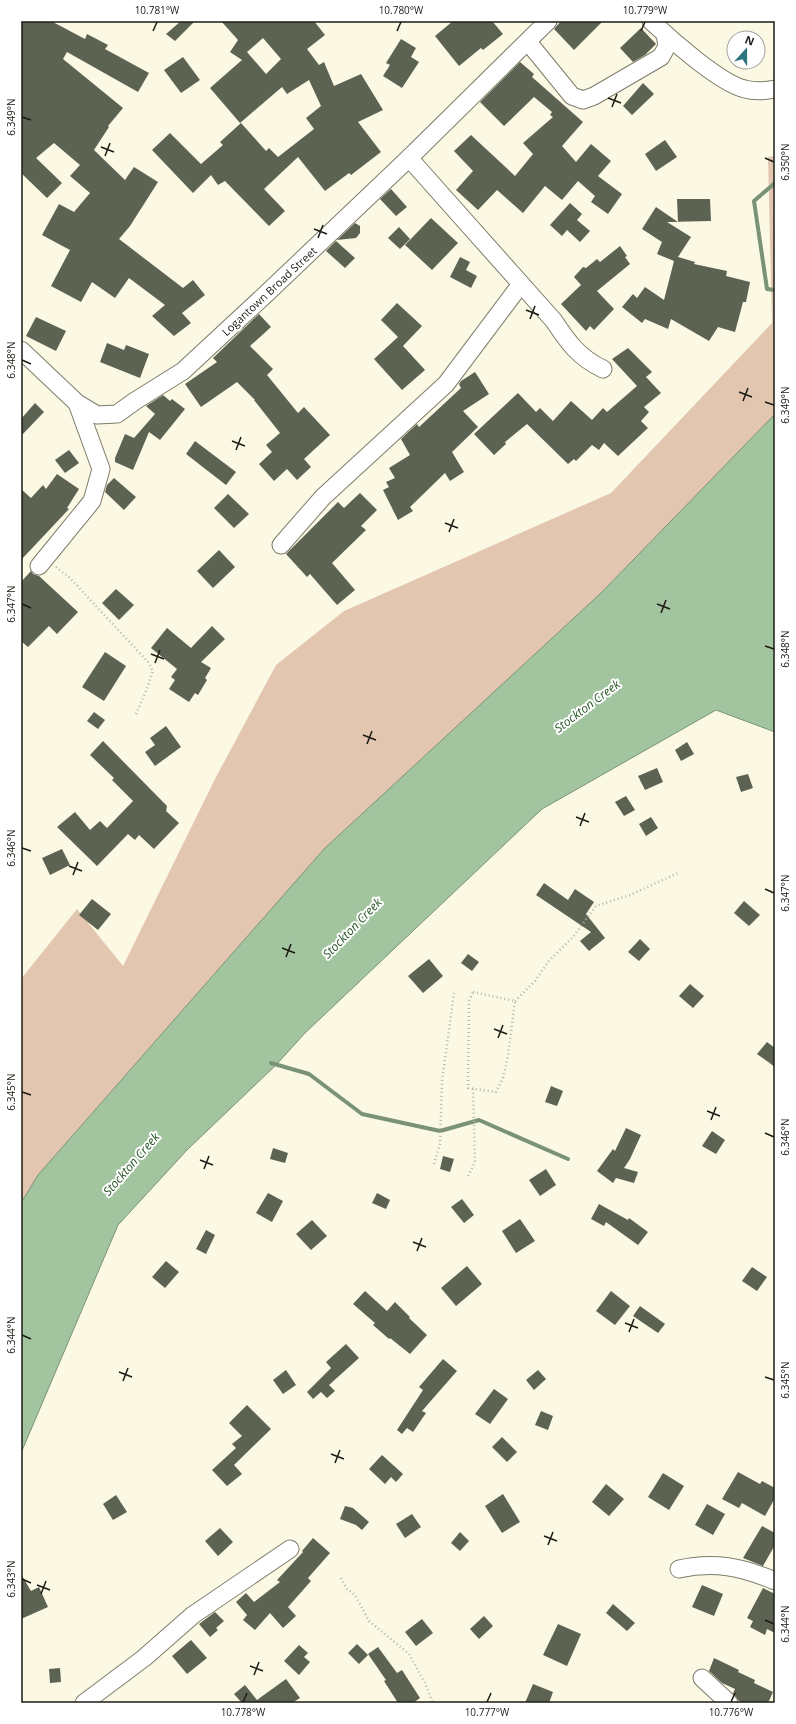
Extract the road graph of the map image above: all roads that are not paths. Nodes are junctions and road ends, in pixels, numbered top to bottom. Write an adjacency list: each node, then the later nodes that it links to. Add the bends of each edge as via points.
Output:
1 (548, 21): 4 (street, Logantown Broad Street)
2 (651, 21): 3 (street)
3 (665, 34): 4 (street, via 667,46 661,57 583,100 572,96); 5 (street, via 727,82 744,89)
4 (528, 42): 6 (street, Logantown Broad Street)
5 (775, 89)
6 (409, 158): 7 (street); 10 (street, Logantown Broad Street, via 183,371 135,400 118,414 97,415)
7 (521, 284): 9 (street, via 554,321 570,344 590,363); 11 (street, via 446,384 322,498)
8 (21, 350): 10 (street, Logantown Broad Street)
9 (602, 369)
10 (77, 403): 12 (street, via 101,469 92,501)
11 (281, 545)
12 (39, 566)
13 (290, 1549): 17 (street, via 199,1611 144,1658)
14 (679, 1569): 15 (street, via 698,1565 725,1565)
15 (775, 1581)
16 (702, 1678): 18 (street)
17 (84, 1703)
18 (729, 1703)

